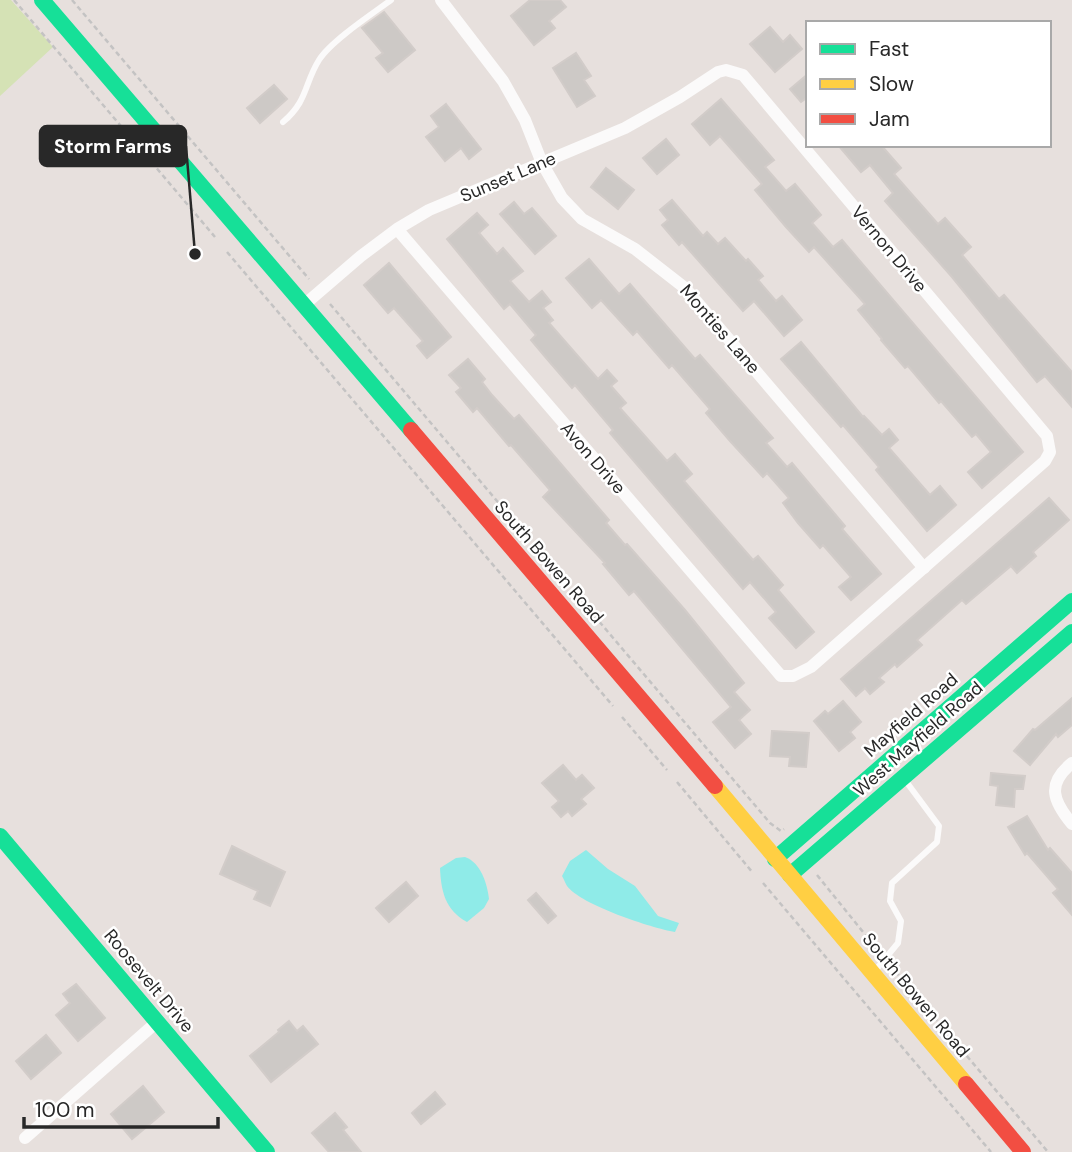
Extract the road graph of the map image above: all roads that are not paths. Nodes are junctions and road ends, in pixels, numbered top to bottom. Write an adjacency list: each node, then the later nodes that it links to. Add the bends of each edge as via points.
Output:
1 (42, 0): 8 (main road, South Bowen Road)
2 (391, 0): 5 (lane, via 319,60 300,105)
3 (440, 0): 6 (street, Monties Lane, via 503,81)
4 (726, 71): 6 (street, Sunset Lane, via 625,128); 9 (street, Vernon Drive, via 743,75 1047,436 1050,452 1045,461)
5 (283, 122)
6 (542, 163): 7 (street, Sunset Lane, via 429,210); 9 (street, Monties Lane, via 562,198 582,219 635,249 685,288)
7 (397, 229): 8 (street, Sunset Lane); 9 (street, Avon Drive, via 780,676 793,676 811,667)
8 (304, 305): 16 (main road, South Bowen Road)
9 (924, 568)
10 (1072, 601): 16 (main road, Mayfield Road)
11 (1072, 632): 13 (main road, West Mayfield Road)
12 (1072, 763): 14 (street, via 1056,778 1055,791 1056,801)
13 (903, 778): 17 (main road, West Mayfield Road); 18 (lane, via 939,827 937,842 892,883 890,901 901,921 898,943)
14 (1072, 824)
15 (0, 836): 19 (main road, Roosevelt Drive)
16 (775, 859): 17 (main road, South Bowen Road)
17 (790, 875): 18 (main road, South Bowen Road)
18 (872, 973): 22 (main road, South Bowen Road)
19 (158, 1021): 20 (street); 21 (main road, Roosevelt Drive)
20 (25, 1138)
21 (267, 1152)
22 (1023, 1152)

